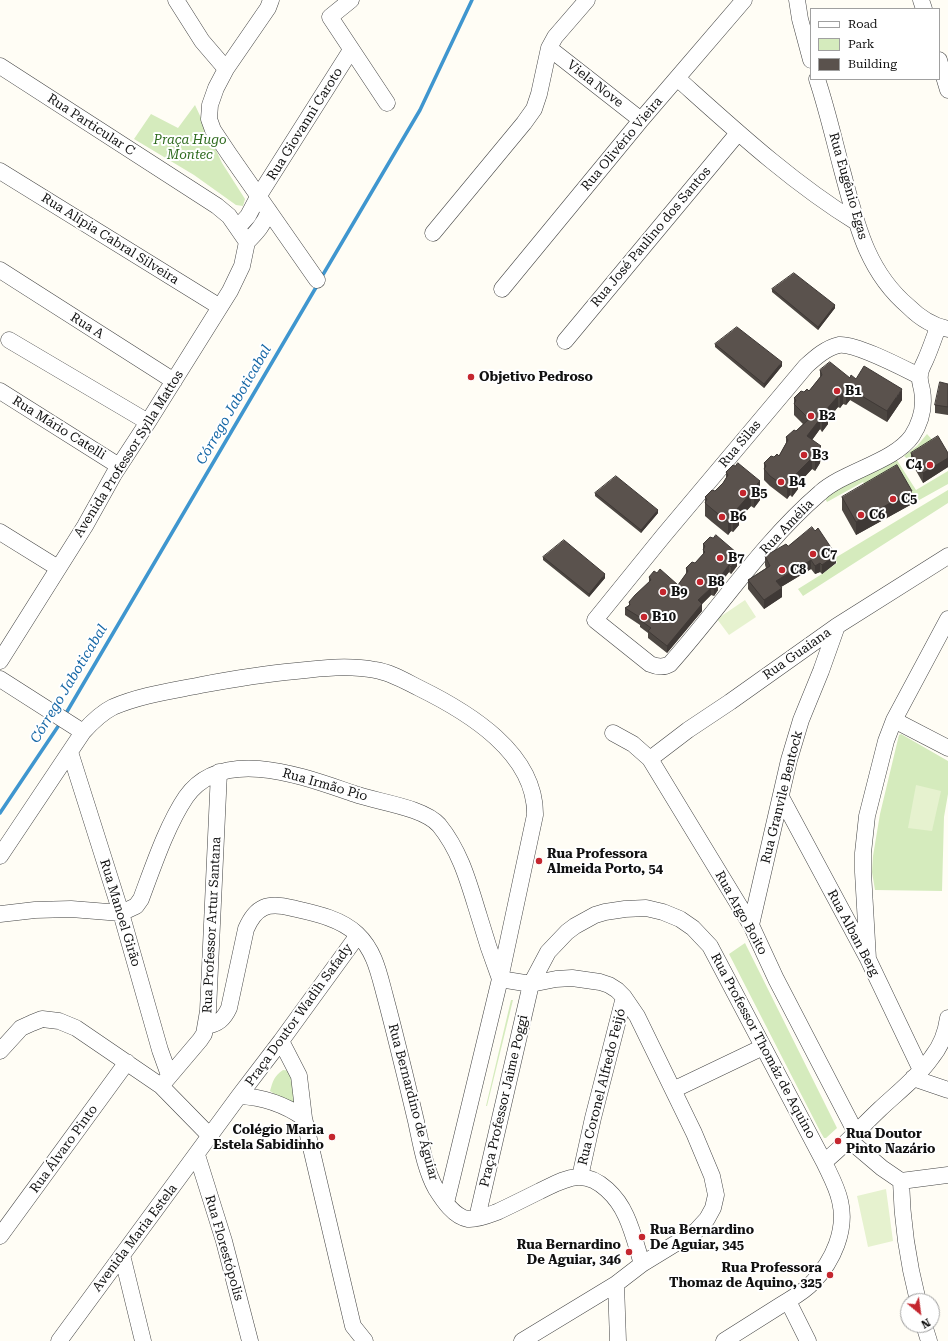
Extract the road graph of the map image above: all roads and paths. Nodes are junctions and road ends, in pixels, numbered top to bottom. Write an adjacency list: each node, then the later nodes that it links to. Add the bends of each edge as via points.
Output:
1 (176, 0): 12 (street, via 202,41)
2 (271, 0): 12 (street)
3 (351, 0): 8 (street, via 330,17)
4 (587, 0): 7 (street, via 555,37)
5 (744, 0): 13 (street, Rua Olivério Vieira)
6 (797, 0): 9 (street)
7 (549, 48): 17 (street, Viela Nove); 24 (street, via 534,109)
8 (351, 50): 16 (street); 20 (street, Rua Giovanni Caroto)
9 (810, 56)
10 (940, 63): 15 (street)
11 (0, 66): 23 (street, Rua Particular C, via 217,206)
12 (226, 69): 20 (street, via 212,99 209,119 213,130)
13 (677, 78): 17 (street, Rua Olivério Vieira); 18 (street)
14 (817, 80): 22 (street, Rua Eugênio Egas)
15 (948, 90)
16 (387, 103)
17 (641, 120): 28 (street, Rua Olivério Vieira)
18 (738, 133): 22 (street, via 813,194); 32 (street, Rua José Paulino dos Santos)
19 (0, 171): 29 (street, Rua Alípia Cabral Silveira)
20 (258, 197): 21 (street); 23 (street, via 248,216)
21 (269, 211): 25 (street, via 259,230); 27 (street)
22 (856, 222): 30 (street, Rua Eugênio Egas, via 878,272 894,294 917,315)
23 (238, 227): 25 (street)
24 (433, 233)
25 (247, 242): 29 (street, Avenida Professor Sylla Mattos, via 242,266)
26 (0, 270): 34 (street, Rua A)
27 (317, 280)
28 (502, 289)
29 (220, 307): 34 (street, Avenida Professor Sylla Mattos)
30 (943, 328): 33 (street)
31 (9, 340): 36 (street)
32 (565, 341)
33 (919, 376): 42 (street, Rua Silas, via 866,351 841,345 820,353 806,366); 42 (street, Rua Amélia, via 923,406 918,425 905,444 821,491 755,560 670,664 665,667 650,664)
34 (174, 381): 36 (street, Avenida Professor Sylla Mattos)
35 (0, 391): 37 (street, Rua Mário Catelli)
36 (148, 422): 37 (street, Avenida Professor Sylla Mattos)
37 (119, 466): 40 (street, Avenida Professor Sylla Mattos)
38 (0, 532): 40 (street)
39 (948, 556): 43 (street, Rua Guaiana)
40 (58, 568): 46 (street, Avenida Professor Sylla Mattos)
41 (948, 619): 45 (street)
42 (595, 620)
43 (838, 626): 53 (street, Rua Guaiana); 55 (street, Rua Granvile Bentock, via 801,720)
44 (948, 645): 45 (street)
45 (929, 655): 48 (street)
46 (0, 661)
47 (0, 678): 49 (street)
48 (894, 720): 51 (street); 57 (street, via 886,741 867,816 863,853)
49 (77, 728): 52 (street); 64 (street, via 111,708 162,692 249,676 317,669 376,670 395,676 456,708 504,746 530,783 535,801 535,815)
50 (613, 733): 53 (street, Rua Argo Boito, via 633,744)
51 (948, 748)
52 (70, 752): 56 (street); 59 (street, Rua Manoel Girão)
53 (650, 758): 61 (street, Rua Argo Boito)
54 (219, 772): 59 (street, Rua Irmão Pio, via 202,782 187,796 173,818 141,899 136,906); 64 (street, Rua Irmão Pio, via 255,769 301,776 421,813 438,824 463,864); 68 (street, Rua Professor Artur Santana)
55 (781, 797): 58 (street, Rua Alban Berg); 61 (street, Rua Granvile Bentock)
56 (0, 856)
57 (863, 896): 58 (street, via 856,912); 63 (street)
58 (840, 909): 63 (street, Rua Alban Berg)
59 (121, 913): 60 (street, via 72,909); 74 (street, Rua Manoel Girão, via 160,1050)
60 (0, 914)
61 (751, 925): 80 (street, Rua Argo Boito)
62 (358, 935): 68 (street, Praça Doutor Wadih Safady, via 346,926 317,914 278,905 259,909 246,929 226,1015 213,1025); 69 (street, Praça Doutor Wadih Safady); 86 (street, Rua Bernardino de Águiar, via 375,962 424,1156 436,1189)
63 (868, 959): 73 (street, Rua Alban Berg)
64 (500, 979): 65 (street); 86 (street)
65 (531, 984): 66 (street, via 572,978 609,985); 70 (street, Rua Professor Thomáz de Aquino, via 548,952 575,926 595,915 646,908 663,912 694,928 710,946); 87 (street, Praça Professor Jaime Poggi)
66 (624, 997): 75 (street, via 637,1016); 84 (street, Rua Coronel Alfredo Feijó)
67 (948, 1018): 73 (street, via 942,1042)
68 (206, 1026): 74 (street, Rua Professor Artur Santana, via 200,1040)
69 (281, 1041): 77 (street, Praça Doutor Wadih Safady); 78 (street, via 299,1076)
70 (763, 1047): 75 (street); 82 (street, Rua Professor Thomáz de Aquino)
71 (0, 1051): 72 (street, via 21,1028 42,1020 59,1021 76,1028)
72 (127, 1062): 74 (street); 88 (street, Rua Álvaro Pinto)
73 (917, 1074): 76 (street); 80 (street)
74 (165, 1081): 79 (street)
75 (673, 1090): 90 (street, via 712,1176 716,1195 707,1219 696,1231)
76 (948, 1090)
77 (239, 1096): 78 (street, via 270,1101); 79 (street, Praça Doutor Wadih Safady)
78 (304, 1118): 94 (street)
79 (210, 1136): 81 (street, Avenida Maria Estela)
80 (852, 1137): 82 (street); 85 (street, via 882,1168)
81 (197, 1155): 89 (street, Avenida Maria Estela); 97 (street, Rua Florestópolis, via 224,1241)
82 (824, 1162): 93 (street, Rua Professor Thomáz de Aquino, via 841,1203 840,1237 813,1283)
83 (948, 1175): 85 (street)
84 (580, 1177): 87 (street, via 563,1180 508,1207); 90 (street, via 603,1186 618,1202 626,1216)
85 (901, 1181): 92 (street, via 901,1204 908,1260)
86 (446, 1203): 87 (street, Rua Bernardino de Águiar, via 460,1216 468,1219)
87 (477, 1218)
88 (0, 1236)
89 (122, 1256): 95 (street, Avenida Maria Estela); 96 (street)
90 (642, 1264): 91 (street)
91 (616, 1284): 99 (street); 100 (street)
92 (916, 1293)
93 (788, 1301): 101 (street, Rua Professor Thomáz de Aquino); 102 (street)
94 (355, 1333): 98 (street)
95 (59, 1341)
96 (143, 1341)
97 (250, 1341)
98 (365, 1341)
99 (522, 1341)
100 (618, 1341)
101 (724, 1341)
102 (808, 1341)

